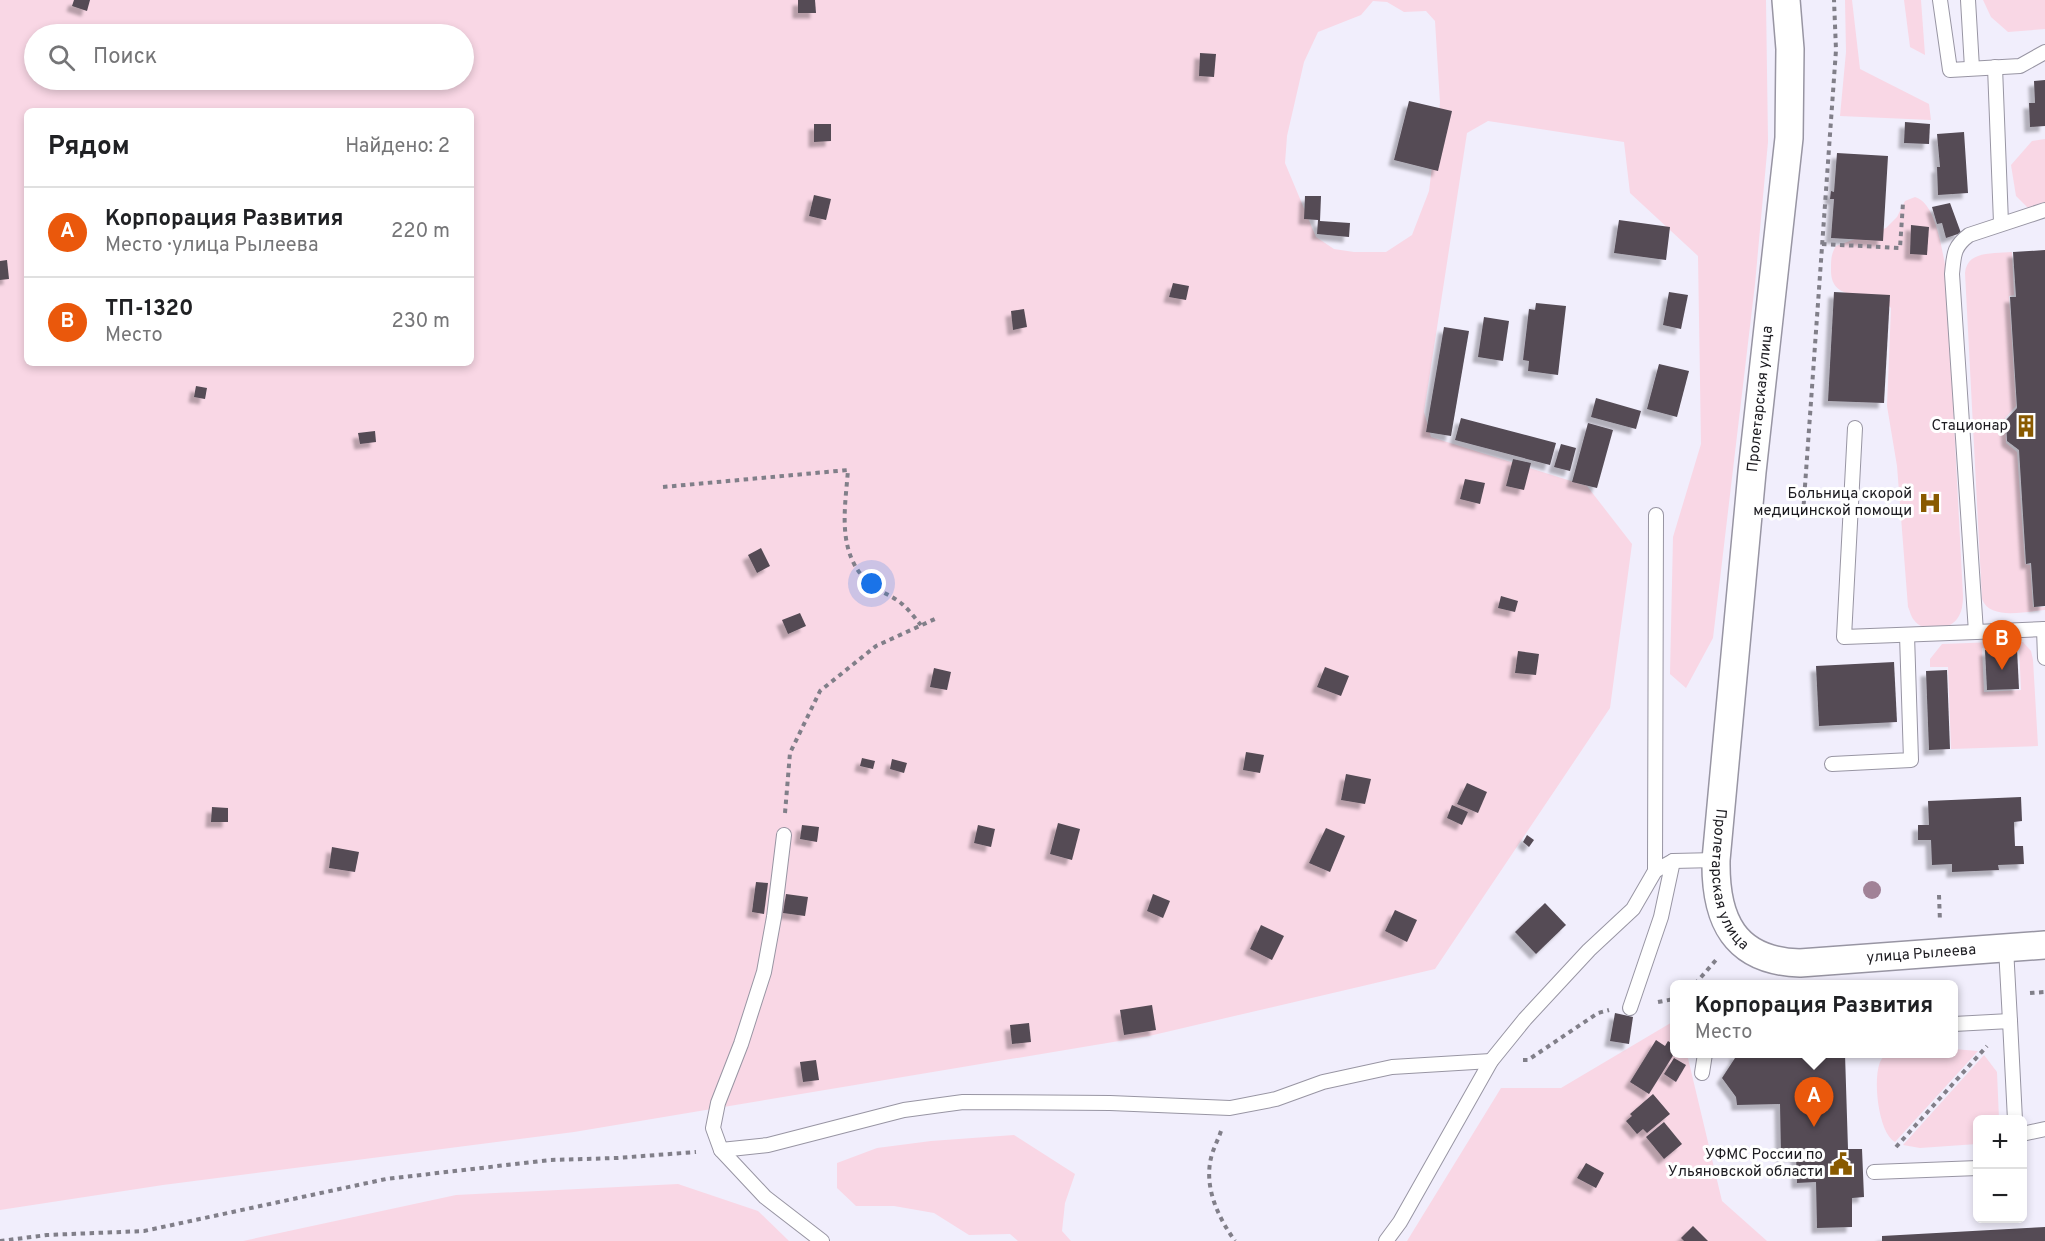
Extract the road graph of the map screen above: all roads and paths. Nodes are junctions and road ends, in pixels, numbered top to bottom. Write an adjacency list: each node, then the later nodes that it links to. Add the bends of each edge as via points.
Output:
1 (1786, 0): 24 (street, Пролетарская улица, via 1789,138 1752,472)
2 (1834, 0): 11 (path, via 1836,50)
3 (1940, 0): 7 (lane, via 1950,70)
4 (1968, 0): 7 (lane)
5 (2045, 52): 6 (lane, via 2020,66)
6 (1995, 67): 7 (lane); 10 (lane)
7 (1972, 69)
8 (1902, 203): 11 (path, via 1900,248)
9 (2045, 210): 10 (lane)
10 (2001, 223): 19 (lane, via 1958,243 1952,274)
11 (1822, 244): 14 (path)
12 (1855, 428): 20 (lane, via 1844,637)
13 (663, 487): 17 (path, via 848,470 844,524 846,545 855,566)
14 (1803, 514)
15 (1656, 515): 26 (lane)
16 (937, 618): 17 (path)
17 (921, 625): 23 (path, via 876,646 820,691 790,753)
18 (2044, 629): 19 (lane); 21 (lane)
19 (1976, 632): 20 (lane)
20 (1907, 635): 22 (lane, via 1911,760)
21 (2045, 658)
22 (1832, 764)
23 (784, 835): 41 (lane, via 764,972 718,1102 713,1128)
24 (1716, 860): 25 (lane); 29 (street, Пролетарская улица, via 1718,898 1734,936 1761,957)
25 (1673, 861): 26 (lane); 31 (lane, via 1661,917)
26 (1655, 871): 35 (lane, via 1633,909 1552,988)
27 (2045, 945): 28 (street, улица Рылеева)
28 (2006, 948): 29 (street, улица Рылеева); 32 (lane)
29 (1800, 963)
30 (1670, 1000): 31 (path)
31 (1630, 1008): 35 (path, via 1598,1013 1528,1060)
32 (2010, 1021): 33 (lane); 38 (lane); 43 (path)
33 (1958, 1024)
34 (1704, 1058): 36 (lane)
35 (1491, 1061): 37 (lane, via 1392,1067); 47 (lane)
36 (1702, 1073)
37 (1230, 1108): 41 (lane, via 1110,1102 963,1102 904,1110 768,1145); 46 (path, via 1211,1159 1211,1191 1220,1219)
38 (2015, 1115)
39 (2045, 1129): 40 (lane)
40 (2027, 1133)
41 (721, 1150): 44 (path, via 550,1160 386,1179 144,1231); 45 (lane, via 765,1197)
42 (1973, 1168): 43 (lane)
43 (1874, 1172)
44 (0, 1241)
45 (822, 1241)
46 (1235, 1241)
47 (1386, 1241)

